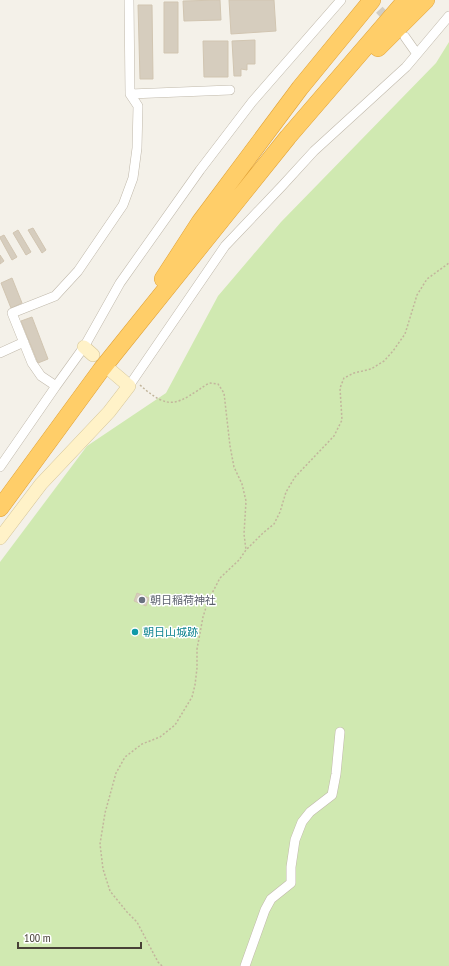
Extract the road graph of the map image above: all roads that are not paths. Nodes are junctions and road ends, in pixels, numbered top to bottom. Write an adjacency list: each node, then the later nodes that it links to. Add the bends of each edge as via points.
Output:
1 (129, 0): 11 (street)
2 (341, 0): 18 (street, via 252,102 200,170 120,283 88,351)
3 (372, 0): 13 (highway, via 300,88 200,222)
4 (394, 0): 13 (highway, via 282,131)
5 (406, 0): 12 (highway)
6 (426, 0): 12 (highway)
7 (449, 16): 9 (street)
8 (405, 37): 9 (street)
9 (417, 54): 17 (street, via 314,151 225,246)
10 (230, 90): 11 (street)
11 (130, 94): 14 (street, via 138,106 137,148 133,178 123,205 78,271 55,296 12,314)
12 (280, 148): 21 (highway, via 101,370)
13 (162, 281): 20 (highway, via 96,361)
14 (24, 342): 15 (street); 18 (street, via 32,363 41,376)
15 (0, 353)
16 (109, 369): 17 (street)
17 (131, 382): 22 (street, via 109,412 41,484)
18 (56, 386): 19 (street)
19 (0, 468)
20 (0, 493)
21 (0, 508)
22 (0, 538)
23 (340, 732): 24 (street, via 332,794 302,822 295,840 291,867 292,883 270,899)
24 (245, 966)

